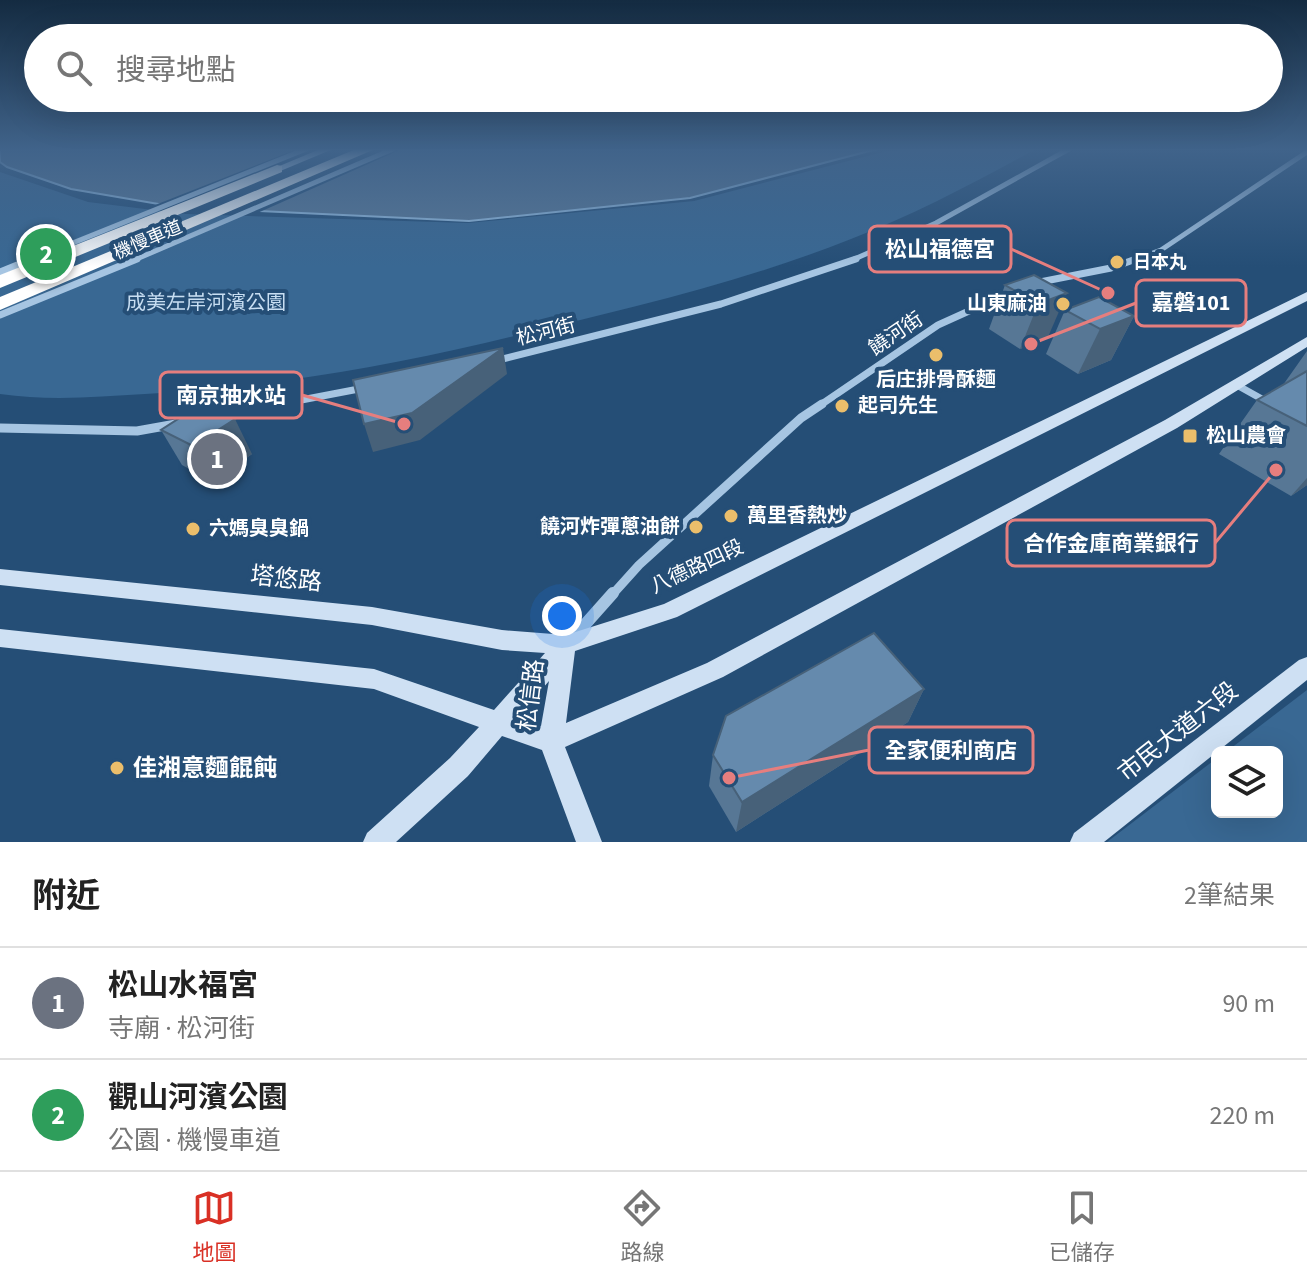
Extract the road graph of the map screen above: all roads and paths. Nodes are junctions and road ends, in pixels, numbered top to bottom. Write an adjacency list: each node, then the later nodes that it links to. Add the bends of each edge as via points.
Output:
1 (213, 188): 7 (street, 機慢車道)
2 (231, 188): 7 (highway)
3 (274, 188): 9 (highway)
4 (302, 188): 10 (street, 機慢車道)
5 (999, 188): 12 (street, 松河街, via 852,261 677,316)
6 (1253, 188): 21 (street, 饒河街, via 1161,250 1111,268 1028,285 938,325 801,418 639,565)
7 (5, 276)
8 (1307, 296): 21 (main road, 八德路四段, via 670,611)
9 (0, 304)
10 (0, 315)
11 (1307, 341): 13 (main road)
12 (481, 364)
13 (1235, 384): 15 (street); 24 (main road, via 1171,424 715,670)
14 (381, 385): 16 (street)
15 (1283, 410)
16 (212, 417)
17 (182, 423): 18 (street, via 137,431)
18 (0, 428)
19 (0, 577): 21 (main road, 塔悠路, via 372,616 502,640)
20 (0, 638): 23 (main road, via 374,679)
21 (566, 645): 23 (main road); 24 (main road, 松信路)
22 (1307, 667): 27 (main road, 市民大道六段)
23 (499, 725): 24 (main road); 25 (main road)
24 (551, 741): 26 (main road, 松信路)
25 (376, 842)
26 (589, 842)
27 (1083, 842)

